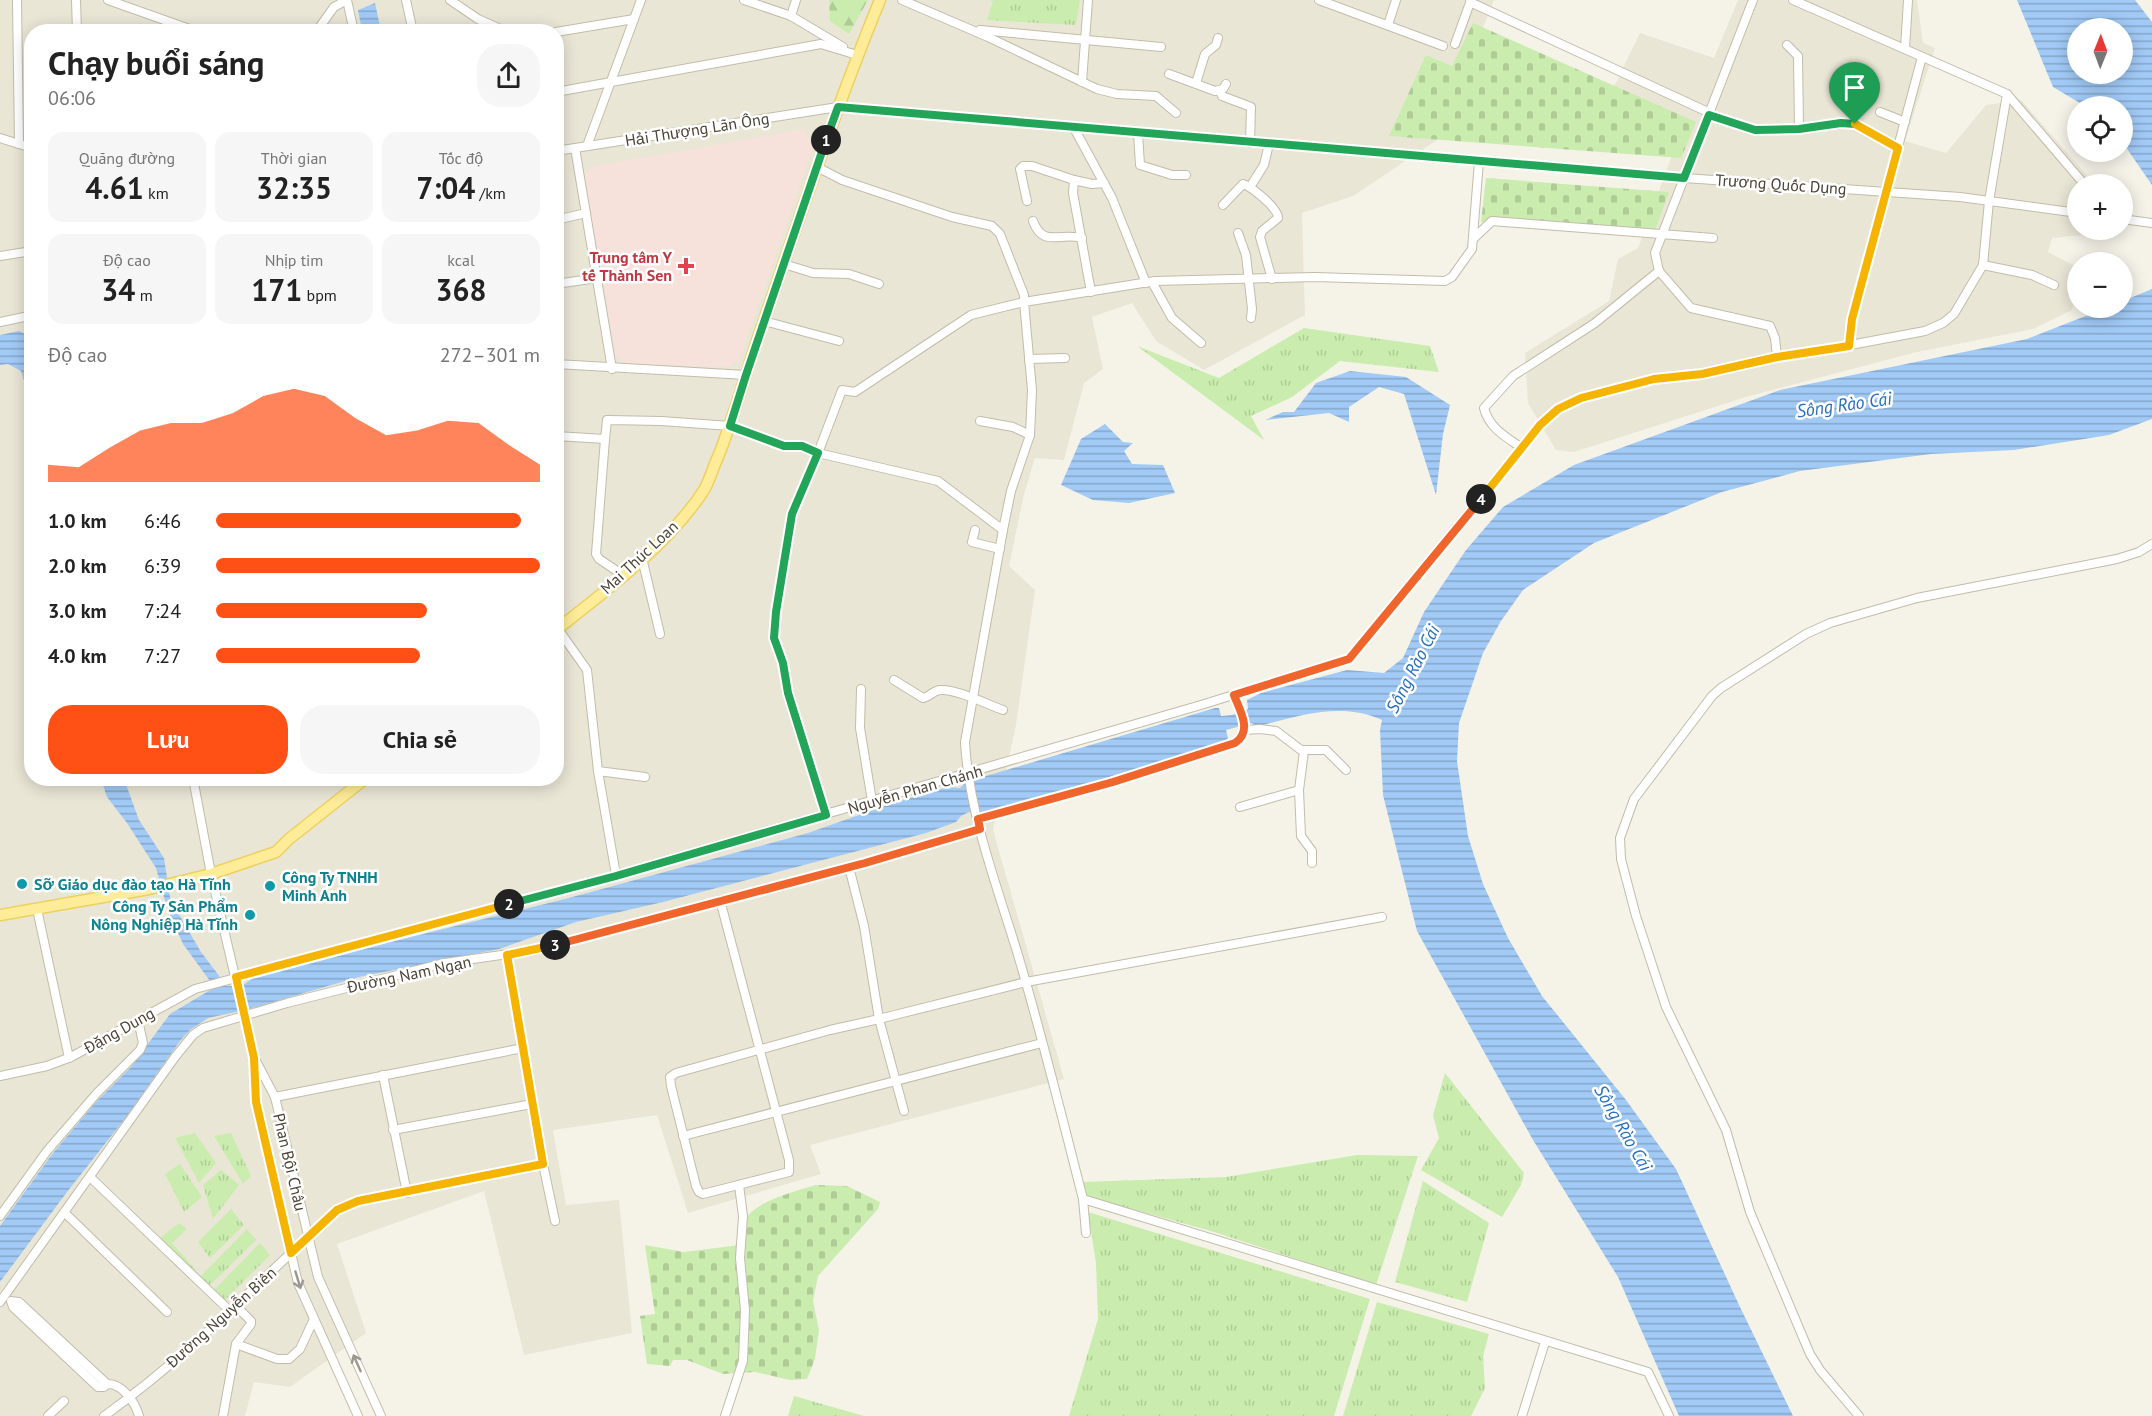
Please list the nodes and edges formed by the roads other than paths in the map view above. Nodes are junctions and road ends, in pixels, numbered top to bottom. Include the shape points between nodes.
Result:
1 (17, 0) edge
2 (76, 0) edge
3 (108, 0) edge
4 (347, 0) edge
5 (406, 0) edge
6 (450, 0) edge
7 (641, 0) edge
8 (744, 0) edge
9 (796, 0) edge
10 (880, 0) edge
11 (902, 0) edge
12 (1088, 0) edge
13 (1320, 0) edge
14 (1396, 0) edge
15 (1753, 0) edge
16 (1793, 0) edge
17 (1908, 0) edge
18 (1470, 1) edge
19 (1330, 2) edge
20 (790, 16) junction
21 (634, 19) junction
22 (77, 24) edge
23 (176, 24) edge
24 (322, 24) edge
25 (352, 24) edge
26 (411, 24) edge
27 (489, 24) edge
28 (1388, 25) junction
29 (967, 29) junction
30 (564, 31) edge
31 (1218, 38) dead end
32 (1085, 40) junction
33 (1455, 44) dead end
34 (1787, 45) dead end
35 (1443, 46) dead end
36 (1161, 47) dead end
37 (1905, 49) junction
38 (857, 55) junction
39 (1922, 57) junction
40 (1169, 74) dead end
41 (1083, 82) junction
42 (610, 83) junction
43 (1196, 83) junction
44 (564, 92) edge
45 (2007, 94) junction
46 (838, 107) junction
47 (1880, 112) dead end
48 (1176, 113) dead end
49 (1710, 114) junction
50 (1905, 122) junction
51 (1074, 128) junction
52 (1799, 129) junction
53 (1138, 133) junction
54 (0, 138) edge
55 (1250, 143) junction
56 (19, 144) junction
57 (1269, 144) junction
58 (24, 146) edge
59 (587, 147) junction
60 (575, 148) junction
61 (1898, 148) junction
62 (564, 150) edge
63 (1479, 161) junction
64 (817, 167) junction
65 (2075, 174) edge
66 (1186, 175) dead end
67 (1684, 178) junction
68 (1074, 180) junction
69 (1104, 183) junction
70 (1250, 187) junction
71 (1887, 191) junction
72 (1027, 201) dead end
73 (1989, 201) junction
74 (1223, 205) dead end
75 (2067, 212) edge
76 (586, 213) junction
77 (564, 218) edge
78 (1033, 220) dead end
79 (2133, 220) edge
80 (2152, 223) edge
81 (1238, 233) dead end
82 (1662, 234) junction
83 (1082, 238) junction
84 (1713, 238) dead end
85 (1473, 239) junction
86 (24, 252) edge
87 (0, 256) edge
88 (783, 264) junction
89 (1983, 265) junction
90 (1659, 271) junction
91 (597, 278) junction
92 (1272, 279) junction
93 (1248, 280) junction
94 (564, 283) edge
95 (1149, 283) junction
96 (879, 284) dead end
97 (2054, 285) dead end
98 (1091, 292) junction
99 (1024, 302) junction
100 (24, 317) edge
101 (1251, 318) dead end
102 (764, 321) junction
103 (0, 322) edge
104 (839, 341) dead end
105 (1202, 343) dead end
106 (1849, 346) junction
107 (1777, 357) junction
108 (1029, 358) junction
109 (1065, 358) dead end
110 (564, 365) edge
111 (612, 369) junction
112 (746, 375) junction
113 (980, 421) dead end
114 (730, 426) junction
115 (1030, 435) junction
116 (564, 437) edge
117 (605, 440) junction
118 (1522, 448) junction
119 (818, 453) junction
120 (975, 530) dead end
121 (1003, 530) junction
122 (2152, 544) edge
123 (1000, 549) junction
124 (642, 558) junction
125 (623, 575) junction
126 (564, 624) edge
127 (660, 634) dead end
128 (564, 636) edge
129 (894, 680) dead end
130 (861, 689) dead end
131 (1234, 695) junction
132 (974, 699) junction
133 (1003, 710) dead end
134 (1245, 728) junction
135 (1304, 751) junction
136 (1346, 770) dead end
137 (598, 771) junction
138 (969, 776) junction
139 (645, 777) dead end
140 (194, 786) edge
141 (356, 786) edge
142 (1299, 790) junction
143 (872, 801) junction
144 (1240, 807) dead end
145 (826, 815) junction
146 (977, 817) junction
147 (980, 829) junction
148 (1312, 863) dead end
149 (849, 867) junction
150 (211, 874) junction
151 (616, 876) junction
152 (720, 900) junction
153 (37, 909) junction
154 (0, 915) edge
155 (1382, 917) dead end
156 (507, 955) junction
157 (236, 977) junction
158 (1026, 982) junction
159 (245, 1014) junction
160 (879, 1019) junction
161 (138, 1020) junction
162 (1042, 1043) junction
163 (523, 1048) junction
164 (759, 1051) junction
165 (69, 1058) junction
166 (254, 1058) junction
167 (383, 1075) junction
168 (0, 1076) edge
169 (895, 1080) junction
170 (275, 1097) junction
171 (532, 1104) junction
172 (776, 1111) junction
173 (904, 1111) dead end
174 (393, 1130) junction
175 (683, 1136) junction
176 (543, 1164) junction
177 (90, 1177) junction
178 (739, 1185) junction
179 (407, 1193) junction
180 (1083, 1199) junction
181 (64, 1213) junction
182 (0, 1216) edge
183 (555, 1221) dead end
184 (1086, 1233) dead end
185 (308, 1237) junction
186 (291, 1253) junction
187 (4, 1299) edge
188 (233, 1309) junction
189 (167, 1312) dead end
190 (314, 1319) junction
191 (1545, 1342) junction
192 (236, 1344) junction
193 (128, 1398) junction
194 (64, 1401) dead end
195 (48, 1416) edge
196 (104, 1416) edge
197 (139, 1416) edge
198 (223, 1416) edge
199 (358, 1416) edge
200 (381, 1416) edge
201 (725, 1416) edge
202 (1522, 1416) edge
203 (1669, 1416) edge
204 (1858, 1416) edge

1 - 56 street
2 - 22 street
3 - 23 street
4 - 24 street via 334,7
4 - 25 street
5 - 26 street
6 - 27 street
7 - 21 street
8 - 20 street
9 - 20 street
10 - 38 main road, Mai Thúc Loan
11 - 29 street
12 - 32 street
13 - 19 street
14 - 28 street
15 - 49 street
16 - 37 street
17 - 37 street
18 - 33 street
18 - 49 street
19 - 28 street
20 - 38 street
21 - 30 street
21 - 42 street
28 - 35 street
29 - 32 street
29 - 41 street
31 - 43 street via 1206,54
32 - 36 street
32 - 41 street
34 - 52 street via 1798,56
37 - 39 street
38 - 42 street via 821,44
38 - 46 main road, Mai Thúc Loan
39 - 45 street
39 - 50 street
40 - 43 street
41 - 48 street via 1112,93 1156,96
42 - 44 street
42 - 59 street
43 - 55 street via 1215,91 1223,88 1222,96 1251,107
45 - 65 street
45 - 73 street
46 - 51 street, Trương Quốc Dụng
46 - 59 street, Hải Thượng Lãn Ông
46 - 64 main road, Mai Thúc Loan
47 - 50 street
49 - 52 street via 1747,129
49 - 67 street
50 - 61 street
51 - 53 street, Trương Quốc Dụng
51 - 69 street
52 - 61 street via 1851,123
53 - 55 street, Trương Quốc Dụng
53 - 66 street via 1140,165
54 - 56 street
55 - 57 street, Trương Quốc Dụng
56 - 58 street
57 - 63 street, Trương Quốc Dụng
57 - 70 street via 1264,165
59 - 60 street, Hải Thượng Lãn Ông
60 - 62 street, Hải Thượng Lãn Ông
60 - 76 street
61 - 71 street
63 - 67 street, Trương Quốc Dụng
63 - 85 street
64 - 88 main road, Mai Thúc Loan
64 - 99 street via 952,217 992,226 1000,234 1011,260
67 - 71 street, Trương Quốc Dụng
67 - 82 street
68 - 69 street
68 - 72 street via 1032,166 1020,167
68 - 83 street
69 - 95 street
70 - 74 street via 1240,185
70 - 92 street via 1278,213 1260,237
71 - 73 street, Trương Quốc Dụng
71 - 106 street via 1852,319
73 - 75 street, Trương Quốc Dụng
73 - 89 street
76 - 77 street
76 - 91 street
78 - 83 street via 1042,236
79 - 80 street
81 - 93 street via 1246,255
82 - 84 street
82 - 85 street via 1492,221
82 - 90 street via 1655,253
83 - 98 street
85 - 92 street via 1472,249 1445,281
86 - 87 street
88 - 96 street via 813,273 849,274
88 - 102 main road, Mai Thúc Loan
89 - 97 street via 2032,275
89 - 106 street via 1954,314 1943,323 1924,331
90 - 107 street via 1691,308 1770,326
90 - 118 street via 1595,323 1513,376 1484,408 1486,419 1494,428
91 - 94 street
91 - 111 street
92 - 93 street
93 - 95 street
93 - 101 street
95 - 98 street
95 - 105 street via 1172,318
98 - 99 street
99 - 108 street
99 - 119 street via 971,315 855,392 842,390
100 - 103 street
102 - 104 street
102 - 112 main road, Mai Thúc Loan
106 - 107 street
107 - 118 street via 1702,374 1654,379 1581,398 1558,409
108 - 109 street
108 - 115 street
110 - 111 street
111 - 112 street
112 - 114 main road, Mai Thúc Loan
113 - 115 street
114 - 117 street via 607,420
114 - 119 street via 784,446 802,446
114 - 124 main road, Mai Thúc Loan via 704,489 673,529
115 - 121 street
116 - 117 street
117 - 125 street via 596,554
118 - 131 street, Nguyễn Phan Chánh via 1349,659
119 - 121 street via 938,481
119 - 145 street via 792,514 774,638
120 - 123 street via 972,542
121 - 123 street
122 - 204 street via 2117,559 1917,598 1830,623 1806,634 1712,696 1639,790 1621,834 1623,868 1657,980 1728,1135 1754,1223 1810,1354
123 - 132 street
124 - 125 main road, Mai Thúc Loan
124 - 127 street
125 - 126 main road, Mai Thúc Loan
128 - 137 street via 587,670
129 - 132 street via 923,698 940,690
130 - 143 street via 860,728
131 - 134 street
131 - 138 street, Nguyễn Phan Chánh
132 - 133 street
132 - 138 street via 965,742
134 - 135 street via 1276,731
134 - 146 street via 1235,743 1113,782
135 - 136 street via 1326,750
135 - 142 street
137 - 139 street
137 - 151 street
138 - 143 street, Nguyễn Phan Chánh
138 - 146 street
140 - 150 street
141 - 150 main road via 276,852
142 - 144 street
142 - 148 street via 1302,837 1312,851
143 - 145 street, Nguyễn Phan Chánh
145 - 151 street, Nguyễn Phan Chánh
146 - 147 street
147 - 149 street, Đường Nam Ngạn
147 - 158 street
149 - 152 street, Đường Nam Ngạn
149 - 160 street via 864,926
150 - 153 main road
150 - 157 street
151 - 157 street, Nguyễn Phan Chánh
152 - 156 street, Đường Nam Ngạn
152 - 164 street
153 - 154 main road
153 - 165 street
155 - 158 street
156 - 159 street, Đường Nam Ngạn via 445,963
156 - 163 street
157 - 159 street
157 - 161 street, Đặng Dung via 195,989
158 - 160 street
158 - 162 street
159 - 166 street
159 - 177 street, Đường Nam Ngạn via 193,1035
160 - 164 street
160 - 169 street
161 - 165 street, Đặng Dung
161 - 182 street via 143,1043 140,1050 54,1143
162 - 169 street
162 - 180 street
163 - 167 street
163 - 171 street
164 - 172 street
164 - 175 street via 672,1075
165 - 168 street, Đặng Dung
166 - 170 street, Phan Bội Châu
166 - 186 street, Phan Bội Châu via 256,1102
167 - 170 street
167 - 174 street
169 - 172 street
169 - 173 street
170 - 185 street, Phan Bội Châu
171 - 174 street
171 - 176 street
172 - 175 street
172 - 178 street via 789,1172
174 - 179 street
175 - 178 street via 699,1192
176 - 179 street, Đường Nguyễn Biên
176 - 183 street
177 - 181 street, Đường Nam Ngạn
177 - 188 street
178 - 201 street via 743,1216 743,1361
179 - 185 street, Đường Nguyễn Biên via 347,1205
180 - 184 street
180 - 191 street
181 - 187 street, Đường Nam Ngạn
181 - 189 street
185 - 186 street, Đường Nguyễn Biên
200 -> 185 street, Phan Bội Châu via 318,1277
186 - 188 street, Đường Nguyễn Biên
186 -> 190 street, Phan Bội Châu via 298,1283
187 - 193 street via 18,1302 107,1384 120,1387
188 - 192 street via 251,1321
188 - 193 street, Đường Nguyễn Biên
190 - 192 street via 300,1349 289,1359 277,1359
190 - 199 street, Phan Bội Châu
191 - 202 street
191 - 203 street via 1648,1372
192 - 198 street
193 - 196 street, Đường Nguyễn Biên
193 - 197 street
194 - 195 street

